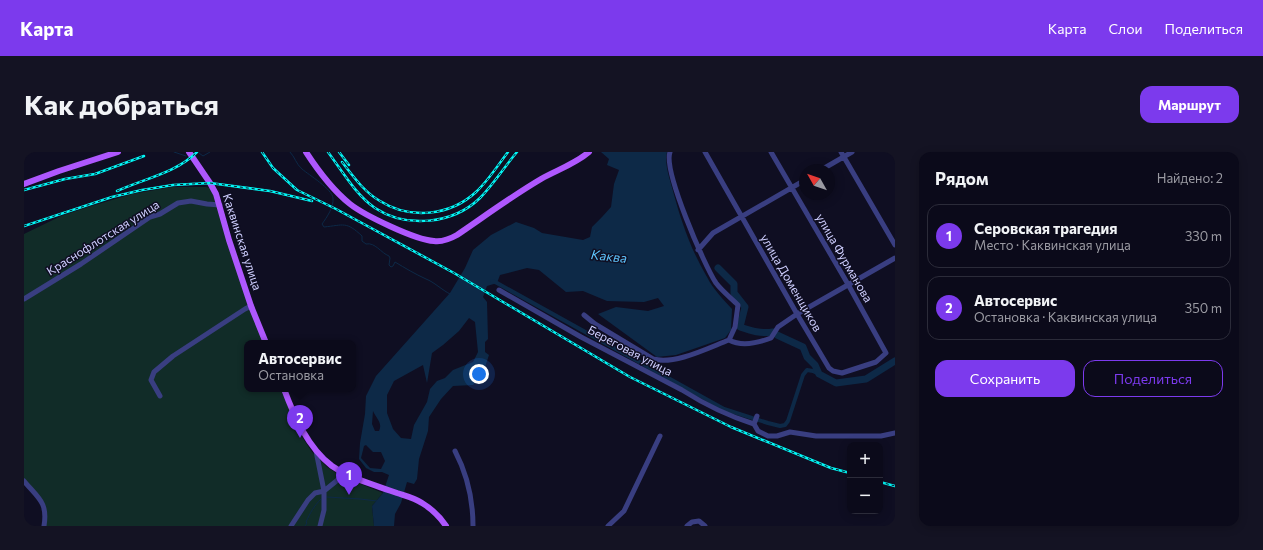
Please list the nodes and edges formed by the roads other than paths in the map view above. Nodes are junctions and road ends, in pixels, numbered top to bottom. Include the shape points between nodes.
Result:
1 (118, 152) edge
2 (189, 152) edge
3 (306, 152) edge
4 (589, 152) edge
5 (670, 152) edge
6 (705, 152) edge
7 (771, 152) edge
8 (852, 152) edge
9 (842, 154) edge
10 (829, 164) edge
11 (24, 184) edge
12 (799, 184) edge
13 (792, 188) junction
14 (220, 205) junction
15 (742, 217) junction
16 (895, 245) edge
17 (698, 250) junction
18 (895, 258) edge
19 (849, 286) junction
20 (499, 290) dead end
21 (24, 299) edge
22 (252, 306) junction
23 (797, 314) junction
24 (584, 315) dead end
25 (265, 340) edge
26 (729, 340) junction
27 (886, 353) joint
28 (285, 392) edge
29 (160, 396) dead end
30 (757, 416) dead end
31 (754, 424) junction
32 (895, 433) edge
33 (660, 436) dead end
34 (316, 450) junction
35 (455, 451) dead end
36 (345, 474) junction
37 (24, 481) edge
38 (324, 491) junction
39 (44, 526) edge
40 (291, 526) edge
41 (320, 526) edge
42 (446, 526) edge
43 (473, 526) edge
44 (608, 526) edge
45 (687, 526) edge
46 (705, 526) edge

1 - 11 main road
2 - 14 main road, Каквинская улица via 210,183
3 - 4 main road via 338,192 354,207 408,234 433,242 457,235 541,179
5 - 17 street via 669,161 673,178
6 - 15 street, улица Доменщиков
7 - 13 street, улица Фурманова
8 - 9 street
9 - 10 street
9 - 16 street
12 - 13 street
13 - 15 street
13 - 19 street, улица Фурманова
14 - 21 street, Краснофлотская улица via 191,201 178,203 150,217
14 - 22 main road, Каквинская улица
15 - 17 street via 713,233
15 - 23 street, улица Доменщиков
17 - 26 street via 717,284 738,305 735,327
18 - 19 street
19 - 23 street
19 - 27 street, улица Фурманова
20 - 31 street, Береговая улица via 697,400 736,419
22 - 25 main road, Каквинская улица
22 - 29 street via 173,356 154,372 151,380
23 - 26 street via 778,326 771,338 745,343 734,343
23 - 27 street, улица Доменщиков via 830,370 842,373 876,362
24 - 26 street via 653,359 661,361 690,355
28 - 34 main road
30 - 31 street
31 - 32 street via 758,431 768,436 790,432 816,436 881,436
33 - 44 street via 624,511
34 - 36 main road
34 - 38 street
35 - 43 street via 462,464 470,495
36 - 38 street
36 - 42 main road via 413,498 433,510
37 - 39 street via 44,505
38 - 40 street via 315,493 308,500
38 - 41 street via 324,510
45 - 46 street via 699,520

